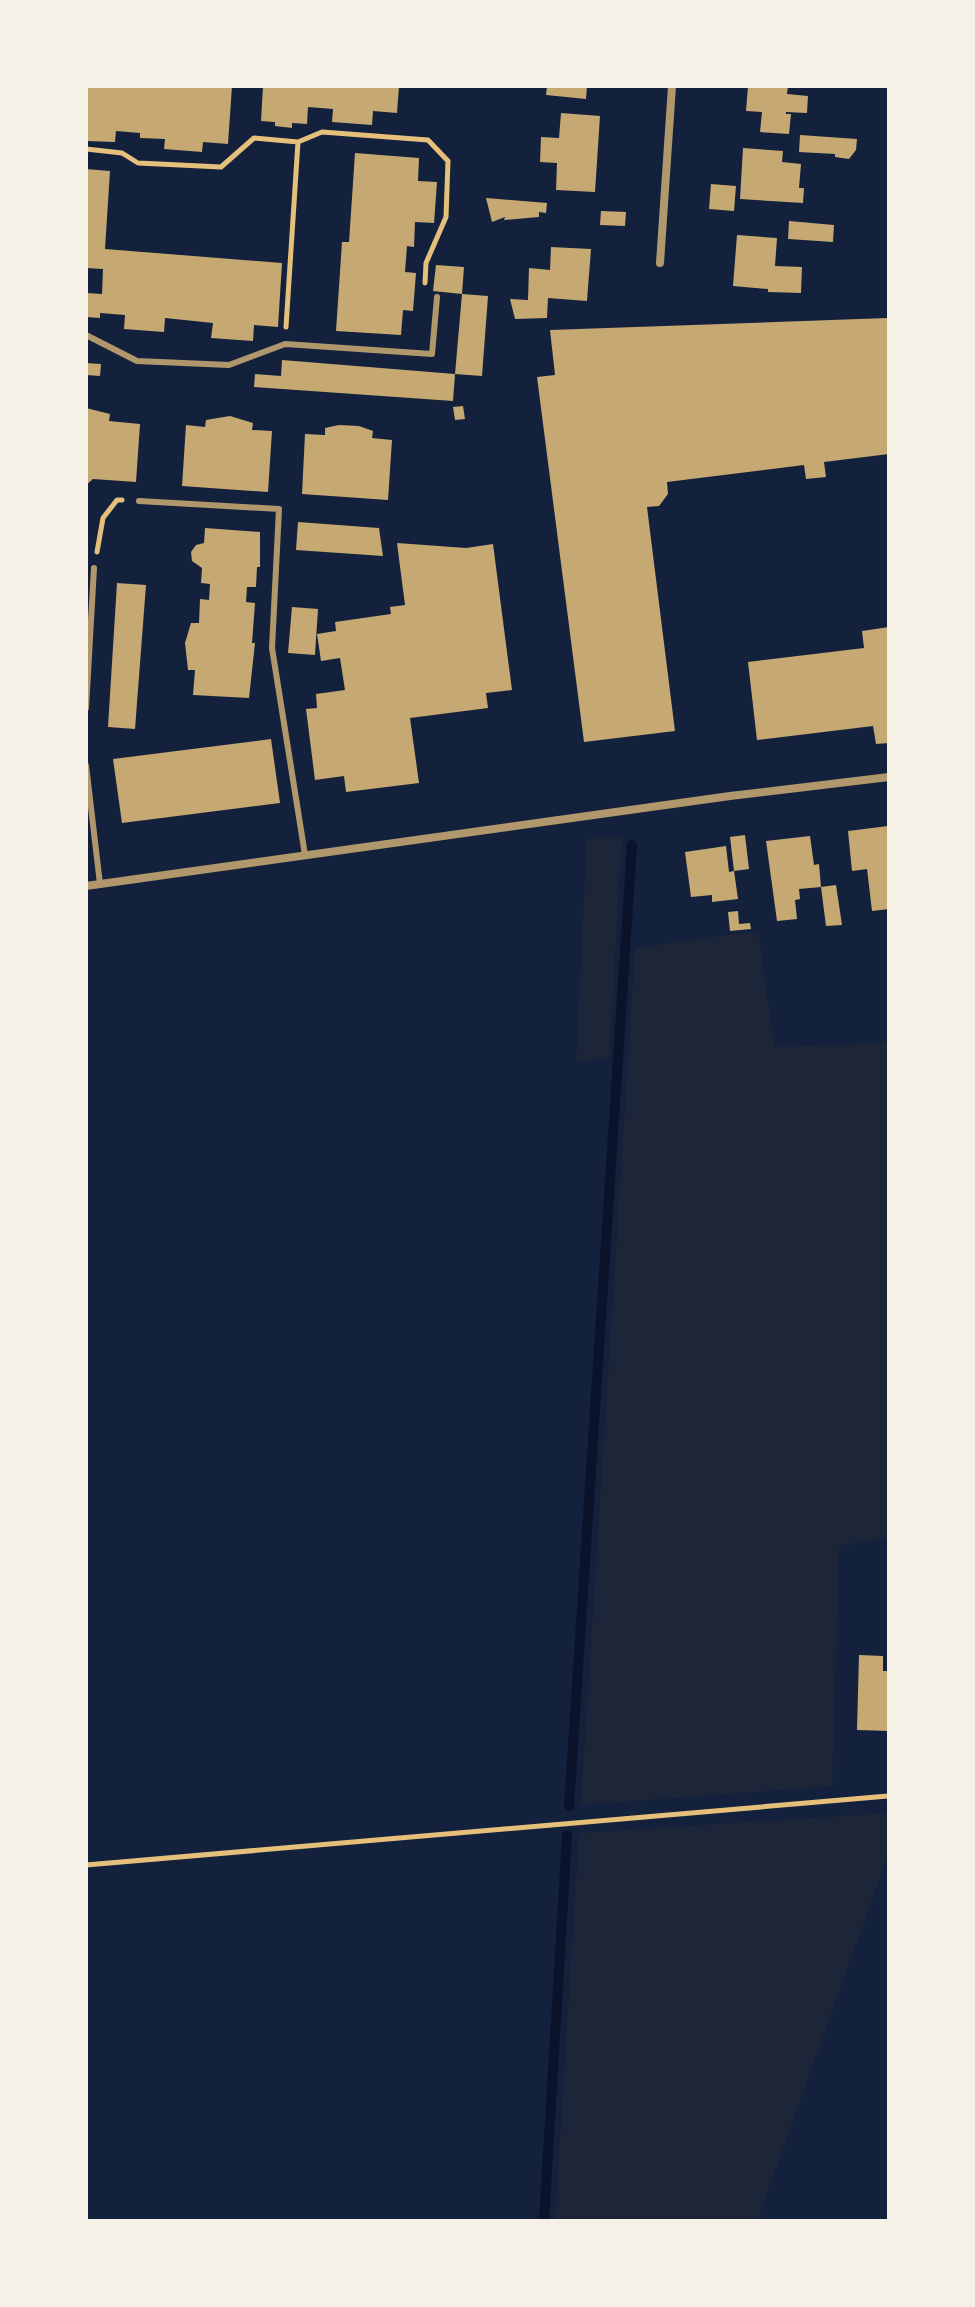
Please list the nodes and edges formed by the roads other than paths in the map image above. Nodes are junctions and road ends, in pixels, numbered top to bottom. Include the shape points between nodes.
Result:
1 (672, 86) edge
2 (660, 263) dead end
3 (437, 297) dead end
4 (86, 335) edge
5 (139, 501) road end
6 (94, 568) road end
7 (86, 708) edge
8 (86, 765) edge
9 (889, 777) edge
10 (305, 855) junction
11 (100, 884) junction
12 (86, 886) edge

1 - 2 street
3 - 4 lane via 432,354 285,344 229,365 137,361
5 - 10 lane via 279,509 272,648
6 - 7 lane
8 - 11 lane
9 - 10 street
10 - 11 street
11 - 12 street

